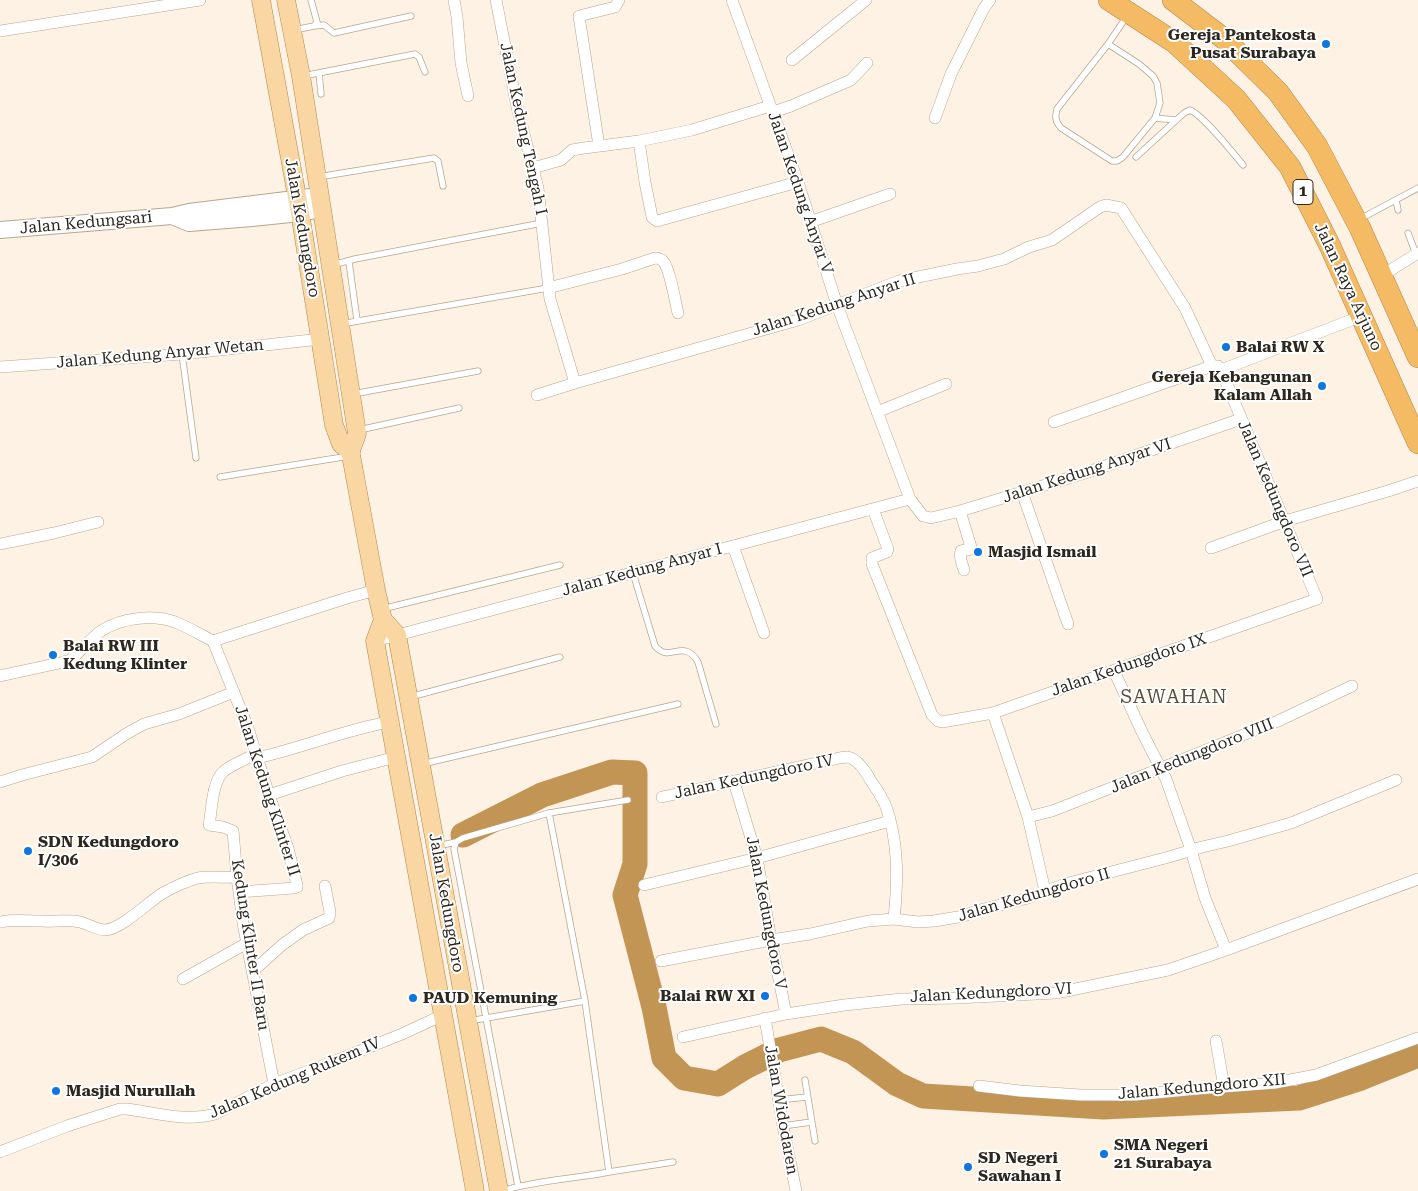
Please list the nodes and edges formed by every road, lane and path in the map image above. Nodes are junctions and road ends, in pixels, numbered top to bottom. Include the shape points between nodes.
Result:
1 (200, 0) edge
2 (261, 0) edge
3 (286, 0) edge
4 (311, 0) edge
5 (454, 0) edge
6 (496, 0) edge
7 (619, 0) edge
8 (732, 0) edge
9 (866, 0) edge
10 (990, 0) edge
11 (1109, 0) edge
12 (1173, 0) edge
13 (1129, 13) junction
14 (411, 16) dead end
15 (314, 26) junction
16 (292, 30) junction
17 (0, 32) edge
18 (1108, 44) junction
19 (792, 60) dead end
20 (867, 63) dead end
21 (318, 72) junction
22 (425, 72) dead end
23 (301, 76) junction
24 (321, 94) dead end
25 (468, 96) dead end
26 (771, 109) junction
27 (935, 118) dead end
28 (1155, 118) junction
29 (1175, 120) junction
30 (639, 141) junction
31 (599, 146) junction
32 (1136, 156) dead end
33 (1243, 165) dead end
34 (533, 168) junction
35 (316, 178) junction
36 (798, 182) junction
37 (443, 186) dead end
38 (1418, 188) edge
39 (890, 194) dead end
40 (1396, 200) junction
41 (320, 202) junction
42 (298, 206) junction
43 (1398, 210) dead end
44 (1356, 221) junction
45 (810, 222) junction
46 (542, 223) junction
47 (0, 230) edge
48 (1408, 233) dead end
49 (1417, 254) edge
50 (349, 262) junction
51 (330, 266) junction
52 (1381, 276) junction
53 (548, 288) junction
54 (837, 305) junction
55 (678, 313) dead end
56 (1362, 316) junction
57 (357, 320) junction
58 (339, 325) junction
59 (321, 339) junction
60 (182, 354) junction
61 (1418, 357) edge
62 (0, 367) edge
63 (1217, 368) junction
64 (478, 371) dead end
65 (575, 383) junction
66 (946, 384) dead end
67 (351, 394) junction
68 (537, 395) dead end
69 (459, 408) dead end
70 (877, 412) junction
71 (1241, 420) junction
72 (1054, 422) dead end
73 (357, 430) junction
74 (1418, 443) edge
75 (351, 454) junction
76 (196, 458) dead end
77 (220, 478) dead end
78 (1418, 481) edge
79 (1022, 492) junction
80 (910, 499) junction
81 (873, 509) junction
82 (960, 512) junction
83 (931, 518) joint
84 (1285, 521) junction
85 (98, 522) dead end
86 (0, 544) edge
87 (734, 546) junction
88 (1211, 548) dead end
89 (560, 565) dead end
90 (964, 570) dead end
91 (633, 573) junction
92 (376, 590) junction
93 (1317, 599) joint
94 (382, 615) junction
95 (1068, 624) dead end
96 (764, 633) dead end
97 (397, 635) junction
98 (213, 641) junction
99 (375, 641) junction
100 (560, 657) dead end
101 (1114, 670) junction
102 (0, 676) edge
103 (1352, 686) dead end
104 (234, 692) junction
105 (408, 698) junction
106 (678, 704) dead end
107 (993, 713) junction
108 (389, 722) junction
109 (716, 724) dead end
110 (257, 756) junction
111 (396, 757) junction
112 (420, 764) junction
113 (1161, 768) junction
114 (1396, 780) dead end
115 (0, 782) edge
116 (734, 782) junction
117 (269, 795) junction
118 (662, 797) dead end
119 (628, 800) dead end
120 (549, 814) junction
121 (1028, 817) junction
122 (890, 820) junction
123 (456, 842) junction
124 (436, 847) junction
125 (1191, 850) junction
126 (757, 858) junction
127 (237, 877) junction
128 (1418, 878) edge
129 (644, 885) dead end
130 (325, 886) dead end
131 (1045, 891) junction
132 (239, 892) junction
133 (894, 919) junction
134 (0, 922) edge
135 (771, 940) junction
136 (247, 943) junction
137 (1226, 950) junction
138 (661, 961) dead end
139 (252, 972) junction
140 (183, 979) dead end
141 (585, 1001) junction
142 (786, 1014) junction
143 (443, 1015) junction
144 (477, 1020) junction
145 (766, 1024) junction
146 (683, 1037) dead end
147 (1418, 1038) edge
148 (1216, 1041) dead end
149 (805, 1080) dead end
150 (274, 1084) junction
151 (980, 1086) dead end
152 (1224, 1087) junction
153 (807, 1097) junction
154 (779, 1100) junction
155 (811, 1122) junction
156 (783, 1126) junction
157 (815, 1141) dead end
158 (0, 1152) edge
159 (673, 1162) dead end
160 (609, 1172) junction
161 (518, 1186) junction
162 (475, 1191) edge
163 (500, 1191) edge
164 (796, 1191) edge

1 - 17 street
2 - 42 main road, Jalan Kedungdoro
3 - 16 main road, Jalan Kedungdoro
4 - 15 lane via 317,22
5 - 25 street
6 - 34 street, Jalan Kedung Tengah I via 517,107
7 - 31 street via 615,7 579,16
8 - 26 street, Jalan Kedung Anyar V
9 - 19 street
10 - 27 street via 951,74
11 - 13 highway, Jalan Raya Arjuno / 1
12 - 44 highway, Jalan Raya Arjuno / 1 via 1223,38 1278,92 1317,146
13 - 18 lane
13 - 56 highway, Jalan Raya Arjuno / 1 via 1174,42 1241,103 1290,167
14 - 15 lane via 334,33 324,25
15 - 16 lane
16 - 23 main road, Jalan Kedungdoro
18 - 28 lane via 1153,76 1160,103
18 - 28 lane via 1057,109 1056,123 1112,162 1123,157
20 - 26 street via 851,80 798,104
21 - 22 lane via 415,54
21 - 23 lane
21 - 24 lane
23 - 35 main road, Jalan Kedungdoro
26 - 30 street
26 - 36 street, Jalan Kedung Anyar V
28 - 29 lane
29 - 32 lane
29 - 33 lane via 1190,110 1195,112
30 - 31 street
30 - 36 street via 652,217 656,221
31 - 34 street via 572,150 561,160
34 - 46 street, Jalan Kedung Tengah I
35 - 37 lane via 434,158 438,161
35 - 41 main road, Jalan Kedungdoro
36 - 45 street, Jalan Kedung Anyar V
38 - 40 lane
39 - 45 street
40 - 43 lane
40 - 44 lane
41 - 42 street, Jalan Kedungsari
41 - 51 main road, Jalan Kedungdoro
42 - 47 street, Jalan Kedungsari via 189,223 172,216
42 - 59 main road, Jalan Kedungdoro
44 - 52 highway, Jalan Raya Arjuno / 1
45 - 54 street, Jalan Kedung Anyar V
46 - 50 lane
46 - 53 street, Jalan Kedung Tengah I
48 - 49 lane
49 - 52 street
50 - 51 lane
50 - 57 lane
51 - 58 main road, Jalan Kedungdoro
52 - 61 highway, Jalan Raya Arjuno / 1 via 1409,331
53 - 55 street via 658,258 664,262 668,272
53 - 57 lane
53 - 65 street, Jalan Kedung Tengah I
54 - 63 street, Jalan Kedung Anyar II via 899,281 1004,259 1052,240 1106,205 1120,208 1144,242
54 - 65 street, Jalan Kedung Anyar II via 798,320
54 - 70 street, Jalan Kedung Anyar V
56 - 63 street
56 - 74 highway, Jalan Raya Arjuno / 1
57 - 58 lane
58 - 67 main road, Jalan Kedungdoro
59 - 60 street, Jalan Kedung Anyar Wetan
59 - 75 main road, Jalan Kedungdoro via 337,436
60 - 62 street, Jalan Kedung Anyar Wetan
60 - 76 lane
63 - 71 street, Jalan Kedungdoro VII
63 - 72 street
64 - 67 lane
65 - 68 street, Jalan Kedung Anyar II
66 - 70 street
67 - 73 main road, Jalan Kedungdoro
69 - 73 lane
70 - 80 street, Jalan Kedung Anyar V
71 - 79 street, Jalan Kedung Anyar VI
71 - 84 street, Jalan Kedungdoro VII
73 - 75 main road, Jalan Kedungdoro
75 - 77 lane
75 - 92 main road, Jalan Kedungdoro
78 - 84 street
79 - 82 street, Jalan Kedung Anyar VI
79 - 95 street
80 - 81 street, Jalan Kedung Anyar I
80 - 83 street, Jalan Kedung Anyar V via 923,516
81 - 87 street, Jalan Kedung Anyar I
81 - 107 street, Jalan Kedungdoro IX via 888,549 872,558 872,564 932,716 942,722
82 - 83 street, Jalan Kedung Anyar VI
82 - 90 street via 971,547 960,553
84 - 88 street
84 - 93 street, Jalan Kedungdoro VII
85 - 86 street
87 - 91 street, Jalan Kedung Anyar I
87 - 96 street
89 - 94 lane
91 - 97 street, Jalan Kedung Anyar I
91 - 109 lane via 655,646 659,651 668,653 687,650 693,654
92 - 94 main road, Jalan Kedungdoro
92 - 98 street
93 - 101 street, Jalan Kedungdoro IX
94 - 97 main road
94 - 99 main road
97 - 99 street, Jalan Kedung Anyar I
97 - 105 main road, Jalan Kedungdoro
98 - 102 street via 175,622 139,619 116,623 100,632 64,662
98 - 104 street, Jalan Kedung Klinter II
99 - 108 main road, Jalan Kedungdoro
100 - 105 lane
101 - 107 street, Jalan Kedungdoro IX
101 - 113 street
103 - 113 street, Jalan Kedungdoro VIII via 1278,721
104 - 110 street, Jalan Kedung Klinter II
104 - 115 street via 144,724 92,757
105 - 112 main road, Jalan Kedungdoro
106 - 112 lane
107 - 121 street
108 - 110 street
108 - 111 main road, Jalan Kedungdoro
110 - 117 street, Jalan Kedung Klinter II
110 - 127 street, Kedung Klinter II Baru via 225,770 215,787 209,825 233,831
111 - 117 street
111 - 143 main road, Jalan Kedungdoro
112 - 124 main road, Jalan Kedungdoro
113 - 121 street, Jalan Kedungdoro VIII via 1094,796
113 - 125 street
114 - 125 street, Jalan Kedungdoro II via 1290,823
116 - 118 street, Jalan Kedungdoro IV
116 - 122 street, Jalan Kedungdoro IV via 848,757 868,775
116 - 126 street, Jalan Kedungdoro V
117 - 132 street, Jalan Kedung Klinter II via 288,848 297,887
119 - 120 lane
120 - 123 lane
120 - 141 lane
121 - 131 street
122 - 126 street
122 - 133 street, Jalan Kedungdoro IV via 897,856
123 - 124 lane
123 - 144 lane via 454,849
124 - 144 main road, Jalan Kedungdoro
125 - 131 street, Jalan Kedungdoro II
125 - 137 street via 1203,892
126 - 129 street
126 - 135 street, Jalan Kedungdoro V
127 - 132 street, Kedung Klinter II Baru
127 - 134 street via 199,878 174,887 121,924 106,930 75,921
128 - 137 street, Jalan Kedungdoro VI
130 - 139 street via 329,918 303,930
131 - 133 street, Jalan Kedungdoro II via 946,920 918,922
132 - 136 street, Kedung Klinter II Baru
133 - 135 street, Jalan Kedungdoro II
135 - 138 street, Jalan Kedungdoro II
135 - 142 street, Jalan Kedungdoro V
136 - 139 street, Kedung Klinter II Baru
136 - 140 street
137 - 142 street, Jalan Kedungdoro VI via 1168,970 1056,993 902,999
139 - 150 street, Kedung Klinter II Baru
141 - 144 lane
141 - 160 lane
142 - 145 street
143 - 150 street, Jalan Kedung Rukem IV
143 - 162 main road, Jalan Kedungdoro
144 - 161 lane
144 - 163 main road, Jalan Kedungdoro
145 - 146 street
145 - 154 street, Jalan Widodaren
147 - 152 street, Jalan Kedungdoro XII via 1316,1075 1275,1083
148 - 152 street
149 - 153 lane
150 - 158 street, Jalan Kedung Rukem IV via 205,1117 120,1109
151 - 152 street, Jalan Kedungdoro XII via 1081,1095 1134,1095
153 - 154 lane
153 - 155 lane
154 - 156 street, Jalan Widodaren
155 - 156 lane
155 - 157 lane
156 - 164 street, Jalan Widodaren
159 - 160 lane
160 - 161 lane
161 - 163 lane

